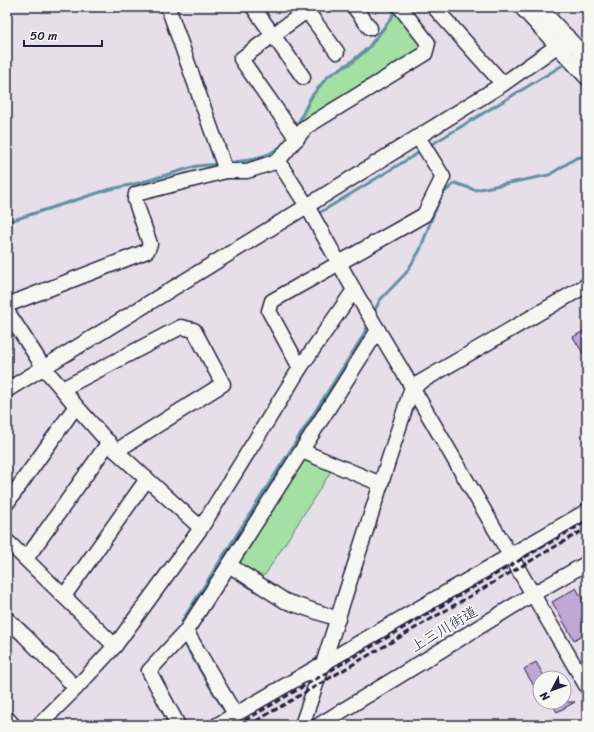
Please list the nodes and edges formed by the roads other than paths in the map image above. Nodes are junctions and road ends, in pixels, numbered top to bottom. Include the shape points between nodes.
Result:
1 (168, 7) edge
2 (253, 7) edge
3 (354, 7) edge
4 (400, 7) edge
5 (434, 7) edge
6 (521, 7) edge
7 (539, 7) edge
8 (307, 8) edge
9 (370, 28) dead end
10 (273, 35) junction
11 (562, 41) junction
12 (337, 52) dead end
13 (587, 58) edge
14 (303, 77) dead end
15 (587, 78) edge
16 (503, 84) junction
17 (418, 137) junction
18 (297, 139) junction
19 (278, 161) junction
20 (226, 171) junction
21 (307, 206) junction
22 (339, 263) junction
23 (587, 285) edge
24 (354, 290) junction
25 (7, 306) edge
26 (7, 311) edge
27 (378, 330) junction
28 (44, 368) junction
29 (300, 368) junction
30 (412, 387) junction
31 (62, 388) junction
32 (7, 390) edge
33 (76, 406) junction
34 (112, 446) junction
35 (302, 451) junction
36 (147, 479) junction
37 (381, 484) junction
38 (7, 503) edge
39 (587, 511) edge
40 (201, 528) junction
41 (7, 540) edge
42 (510, 556) junction
43 (26, 559) junction
44 (587, 563) edge
45 (229, 565) junction
46 (533, 594) junction
47 (64, 596) junction
48 (338, 619) junction
49 (7, 620) edge
50 (186, 631) junction
51 (115, 646) junction
52 (323, 664) junction
53 (587, 686) edge
54 (76, 688) junction
55 (235, 714) junction
56 (7, 718) edge
57 (13, 725) edge
58 (40, 725) edge
59 (178, 725) edge
60 (217, 725) edge
61 (302, 725) edge
62 (319, 725) edge

1 - 20 street
2 - 10 street
3 - 9 street
4 - 18 street via 428,43 425,54 306,127
5 - 16 street
6 - 11 street
7 - 11 street
8 - 10 street
8 - 12 street
10 - 14 street
10 - 18 street via 241,59
11 - 13 street
11 - 15 street
11 - 16 street
16 - 17 street
17 - 21 street
17 - 22 street via 443,177 424,215
18 - 19 street
19 - 20 street via 247,171
19 - 21 street
20 - 25 street via 136,194 135,200 150,244 147,251
21 - 22 street
21 - 28 street
22 - 24 street
22 - 29 street via 272,301 268,310
23 - 30 street
24 - 27 street
24 - 29 street
26 - 28 street
27 - 30 street
27 - 35 street
28 - 31 street
28 - 32 street
29 - 40 street
30 - 37 street
30 - 42 street
31 - 33 street
31 - 34 street via 180,327 194,330 223,384
33 - 34 street
33 - 38 street
34 - 36 street
34 - 43 street
35 - 37 street
35 - 45 street
36 - 40 street
36 - 47 street
37 - 48 street
39 - 42 street
40 - 51 street
41 - 43 street
42 - 46 street
42 - 52 street
43 - 47 street
44 - 46 street, 上三川街道
45 - 48 street via 285,601
45 - 50 street
46 - 53 street
46 - 62 street, 上三川街道
47 - 51 street
48 - 52 street
49 - 54 street
50 - 55 street
50 - 59 street via 149,671
51 - 54 street
52 - 55 street
52 - 61 street
54 - 58 street
55 - 60 street
56 - 57 street

